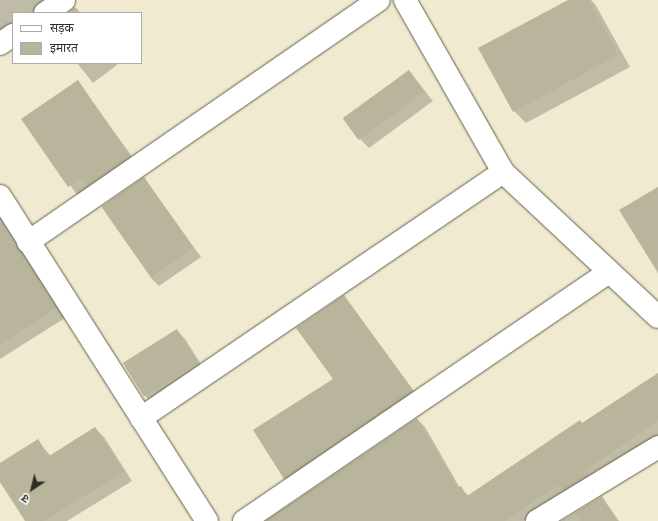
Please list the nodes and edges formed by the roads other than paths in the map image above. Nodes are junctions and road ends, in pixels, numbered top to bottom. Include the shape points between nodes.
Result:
1 (64, 0) edge
2 (379, 0) edge
3 (406, 0) edge
4 (46, 12) edge
5 (12, 36) edge
6 (0, 44) edge
7 (503, 172) junction
8 (0, 196) edge
9 (28, 242) junction
10 (609, 272) junction
11 (658, 317) edge
12 (141, 418) junction
13 (658, 447) edge
14 (207, 521) edge
15 (244, 521) edge
16 (537, 521) edge

1 - 4 street
2 - 9 street
3 - 7 street
5 - 6 street
7 - 10 street
7 - 12 street
8 - 9 street
9 - 12 street
10 - 11 street
10 - 15 street
12 - 14 street
13 - 16 street

